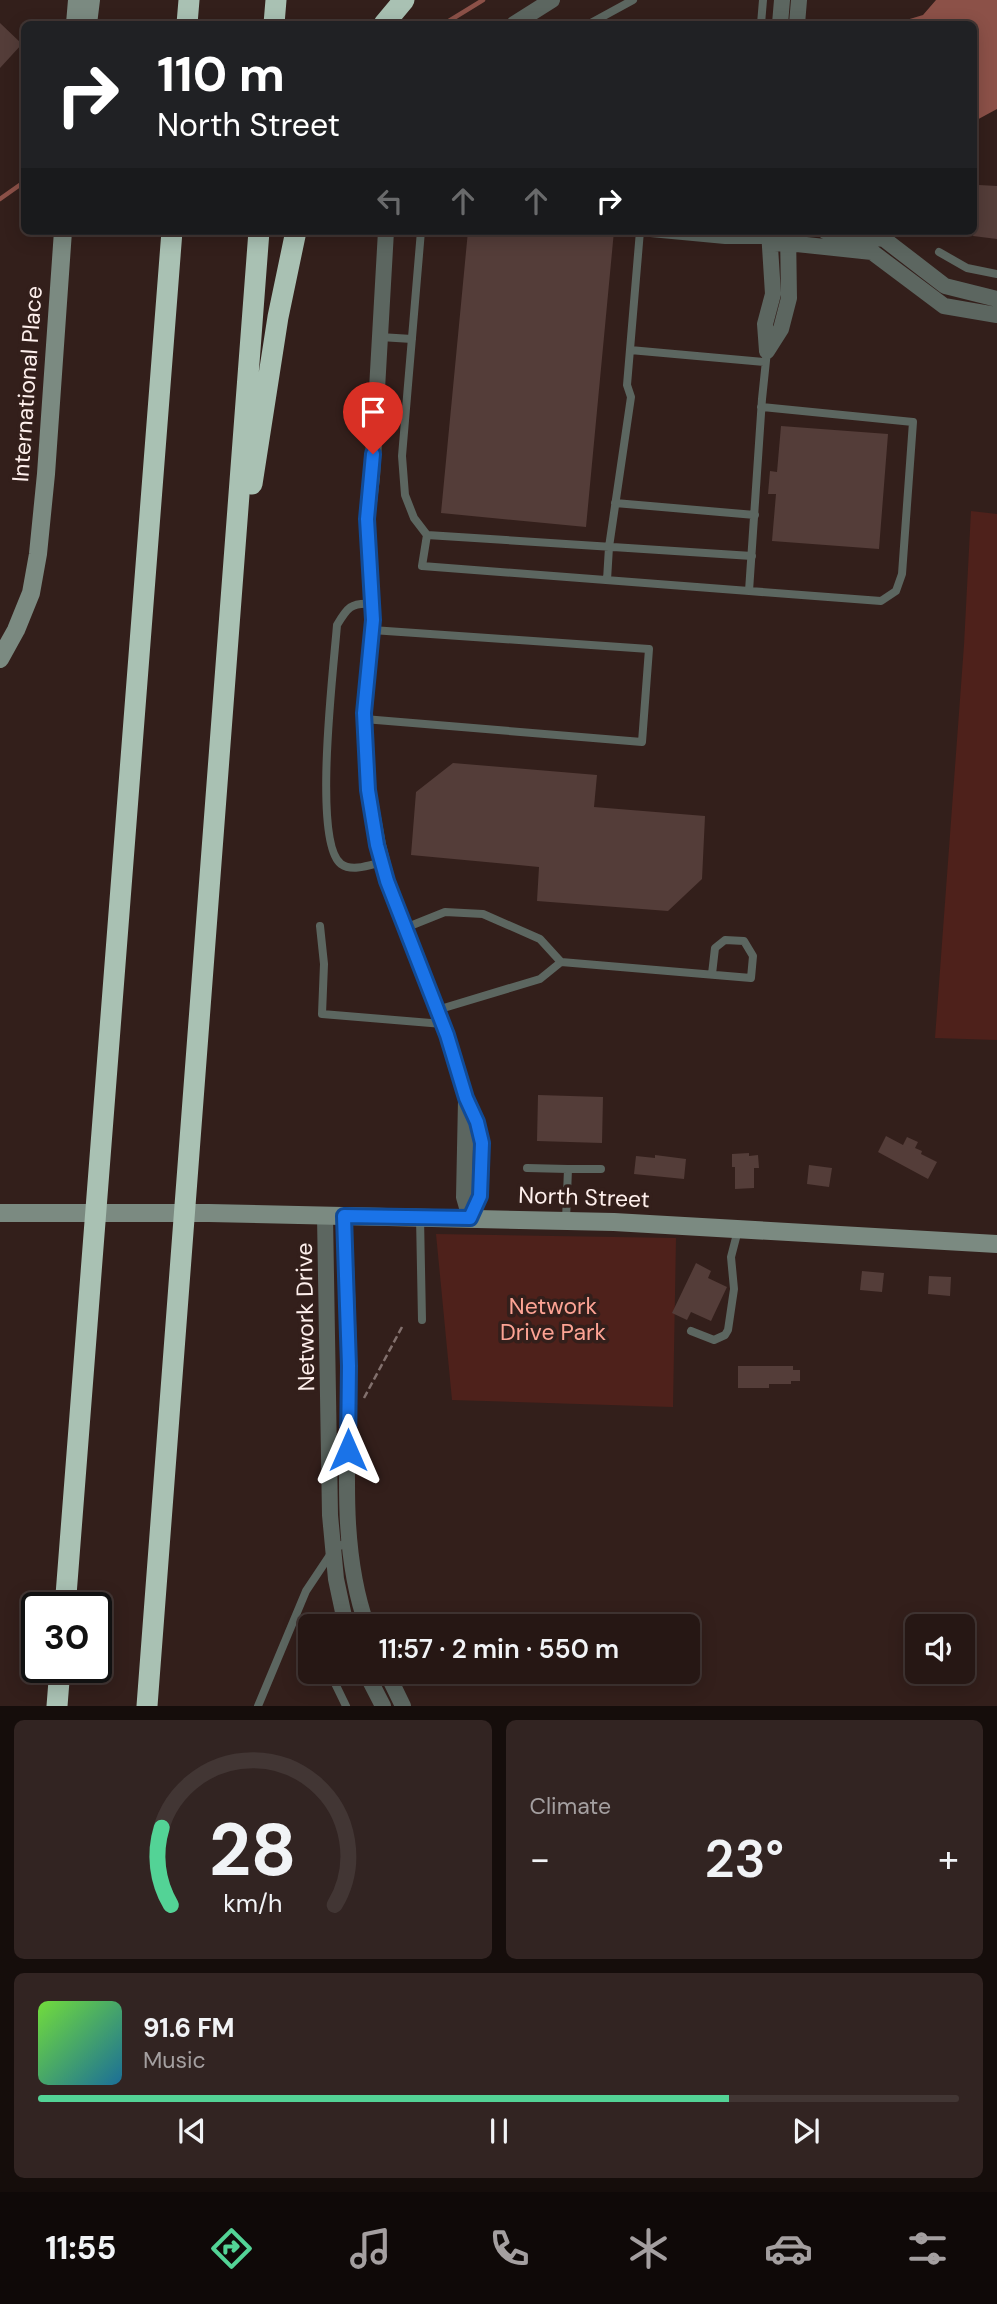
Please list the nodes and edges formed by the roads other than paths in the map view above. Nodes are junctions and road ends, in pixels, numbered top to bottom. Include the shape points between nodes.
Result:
1 (78, 0) edge
2 (91, 0) edge
3 (189, 0) edge
4 (276, 0) edge
5 (404, 0) edge
6 (552, 0) edge
7 (633, 0) edge
8 (763, 0) edge
9 (782, 0) edge
10 (799, 0) edge
11 (75, 21) edge
12 (88, 21) edge
13 (187, 21) edge
14 (274, 21) edge
15 (386, 21) edge
16 (519, 21) edge
17 (594, 21) edge
18 (761, 21) edge
19 (780, 21) edge
20 (797, 21) edge
21 (63, 235) edge
22 (172, 235) edge
23 (259, 235) edge
24 (295, 235) edge
25 (386, 235) edge
26 (421, 235) edge
27 (640, 235) edge
28 (672, 235) edge
29 (854, 235) edge
30 (788, 237) edge
31 (770, 238) edge
32 (939, 252) dead end
33 (997, 274) edge
34 (996, 308) edge
35 (380, 337) junction
36 (412, 339) junction
37 (629, 350) junction
38 (766, 356) junction
39 (761, 407) junction
40 (615, 503) junction
41 (755, 515) junction
42 (427, 535) junction
43 (609, 547) junction
44 (752, 556) junction
45 (607, 580) junction
46 (749, 591) junction
47 (372, 604) junction
48 (372, 630) junction
49 (0, 659) edge
50 (226, 666) junction
51 (364, 719) junction
52 (382, 862) junction
53 (320, 926) dead end
54 (405, 928) junction
55 (561, 962) junction
56 (712, 974) junction
57 (440, 1017) junction
58 (527, 1168) dead end
59 (568, 1169) junction
60 (601, 1169) dead end
61 (0, 1213) edge
62 (326, 1216) junction
63 (344, 1216) junction
64 (420, 1217) junction
65 (470, 1218) junction
66 (566, 1220) junction
67 (738, 1229) junction
68 (997, 1244) edge
69 (422, 1320) dead end
70 (691, 1331) dead end
71 (351, 1540) junction
72 (334, 1549) junction
73 (66, 1592) edge
74 (343, 1614) edge
75 (363, 1614) edge
76 (59, 1683) edge
77 (335, 1684) edge
78 (372, 1684) edge
79 (392, 1684) edge
80 (57, 1706) edge
81 (147, 1706) edge
82 (258, 1706) edge
83 (346, 1706) edge
84 (383, 1706) edge
85 (403, 1706) edge

1 - 11 main road
2 - 12 main road
3 - 13 highway
4 - 14 highway
5 - 15 highway
6 - 16 street
7 - 17 lane
8 - 18 lane
9 - 19 street
10 - 20 street
21 - 49 main road, International Place via 38,554 31,593
22 - 73 highway
23 - 50 highway
24 - 50 highway via 269,376
25 - 35 street
26 - 36 lane
27 - 37 lane
28 - 31 lane
29 - 34 street via 884,239 945,286
30 - 31 street
30 - 34 street via 872,253 944,306
30 - 38 street via 789,299 781,329
31 - 38 street via 773,295 765,324
32 - 33 lane via 967,268
35 - 36 lane
35 - 47 street via 367,519
36 - 42 lane via 402,456 405,495
37 - 38 lane
37 - 40 lane via 631,397
38 - 39 lane
39 - 41 lane
39 - 46 lane via 913,422 902,575 896,591 880,601
40 - 41 lane
40 - 43 lane
41 - 44 lane
42 - 43 lane
42 - 45 lane via 422,566
43 - 44 lane
43 - 45 lane
44 - 46 lane
45 - 46 lane
47 - 48 street
47 - 52 lane via 346,608 337,625 325,776 332,853 342,865 357,868
48 - 51 street
48 - 51 lane via 649,649 642,742
50 - 81 highway
51 - 52 street via 368,790
52 - 54 street
53 - 57 lane via 322,1014
54 - 55 lane via 445,912 483,914 540,939
54 - 57 street
55 - 56 lane
55 - 57 lane via 540,979
56 - 56 lane via 751,978 753,956 744,941 725,940 715,948
57 - 65 street via 466,1098 464,1197
58 - 59 lane
59 - 60 lane
59 - 66 lane
61 - 62 main road, North Street
62 - 63 main road, North Street
62 - 72 street, Network Drive
63 - 64 main road, North Street
63 - 71 street, Network Drive
64 - 65 main road, North Street
64 - 69 lane
65 - 66 main road, North Street
66 - 67 main road, North Street
67 - 68 main road, North Street
67 - 70 lane via 731,1257 734,1289 728,1330 714,1340
71 - 72 lane
71 - 75 street, Network Drive
72 - 74 street, Network Drive
72 - 82 lane via 306,1591
76 - 80 highway
77 - 83 lane
78 - 84 street
79 - 85 street

